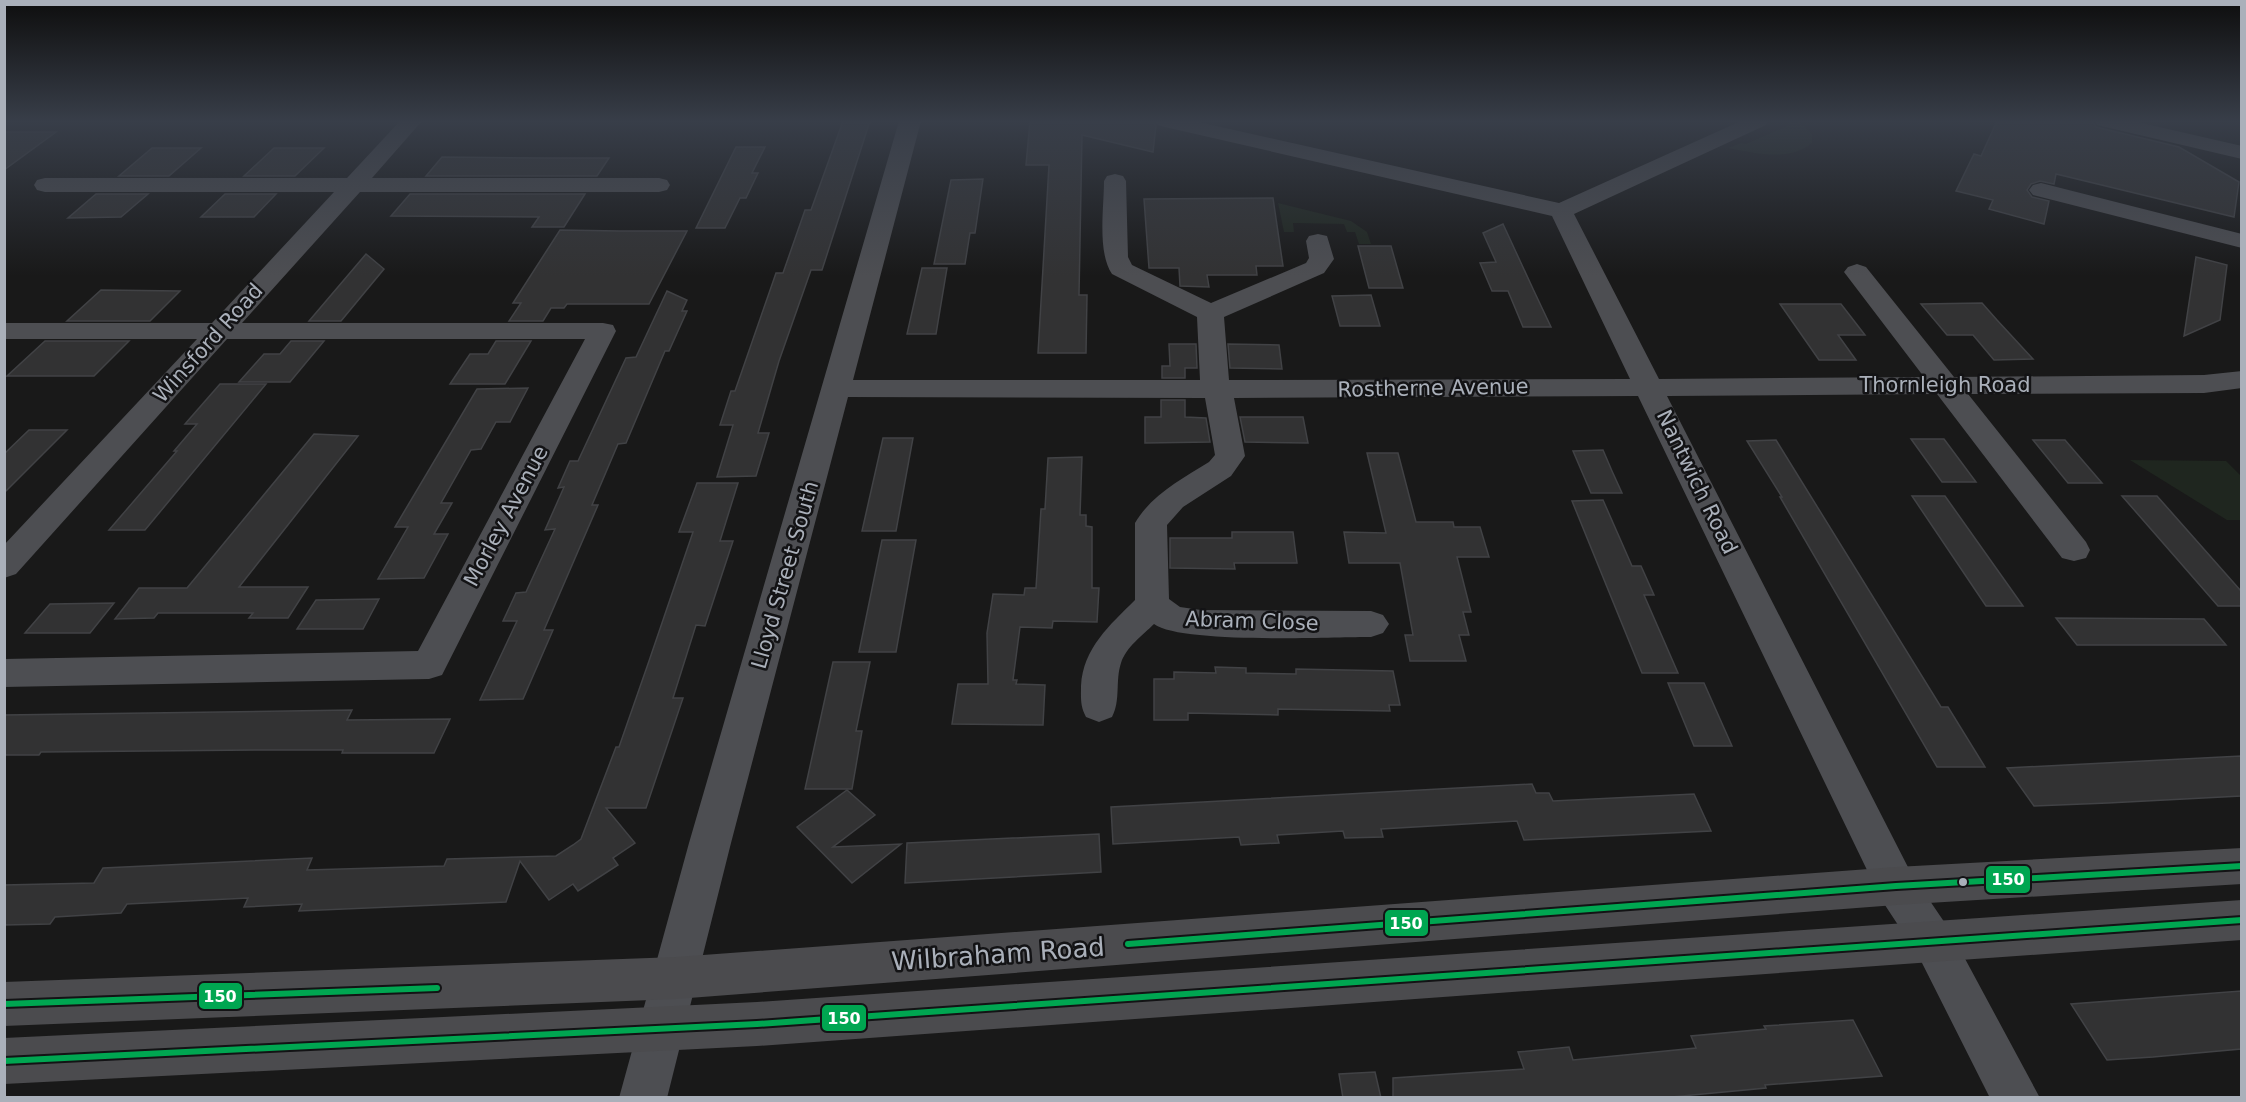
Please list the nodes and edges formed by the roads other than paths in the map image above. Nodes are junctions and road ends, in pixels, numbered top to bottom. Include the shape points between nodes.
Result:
1 (365, 172) edge
2 (896, 172) edge
3 (1391, 172) edge
4 (1646, 172) edge
5 (1115, 181) dead end
6 (45, 185) dead end
7 (353, 185) junction
8 (659, 185) dead end
9 (2041, 190) dead end
10 (1561, 211) junction
11 (1318, 241) dead end
12 (2241, 241) edge
13 (1857, 272) dead end
14 (1210, 313) junction
15 (4, 331) edge
16 (219, 331) junction
17 (2241, 379) edge
18 (1649, 386) junction
19 (1946, 386) junction
20 (837, 388) junction
21 (1217, 390) junction
22 (2074, 550) dead end
23 (4, 566) edge
24 (1152, 604) junction
25 (1371, 624) dead end
26 (4, 673) edge
27 (1099, 706) dead end
28 (2241, 866) edge
29 (1896, 886) junction
30 (2241, 920) edge
31 (1934, 943) junction
32 (675, 978) junction
33 (4, 1004) edge
34 (662, 1028) junction
35 (4, 1061) edge
36 (643, 1098) edge
37 (2016, 1098) edge

1 - 7 street, Winsford Road
2 - 20 street, Lloyd Street South
3 - 10 street
4 - 10 street
5 - 14 street via 1116,257 1121,269
6 - 7 street
7 - 8 street
7 - 16 street, Winsford Road
9 - 12 street
10 - 18 street, Nantwich Road
11 - 14 street via 1322,259 1315,268
13 - 19 street
14 - 21 street
15 - 16 street
16 - 23 street, Winsford Road
16 - 26 street, Morley Avenue via 603,331 429,665
17 - 19 street, Thornleigh Road via 2204,384
18 - 19 street, Thornleigh Road
18 - 21 street, Rostherne Avenue
18 - 29 street, Nantwich Road
19 - 22 street
20 - 21 street, Rostherne Avenue
20 - 32 street, Lloyd Street South
21 - 24 street via 1230,456 1220,470 1172,500 1151,523
24 - 25 street, Abram Close via 1171,618 1201,623
24 - 27 street via 1110,647 1100,676
28 - 29 highway, Wilbraham Road
29 - 31 street, Nantwich Road
29 - 32 highway, Wilbraham Road
30 - 31 highway
31 - 34 highway
31 - 37 street, Nantwich Road
32 - 33 highway, Wilbraham Road
32 - 34 street, Lloyd Street South
34 - 35 highway
34 - 36 street, Lloyd Street South

